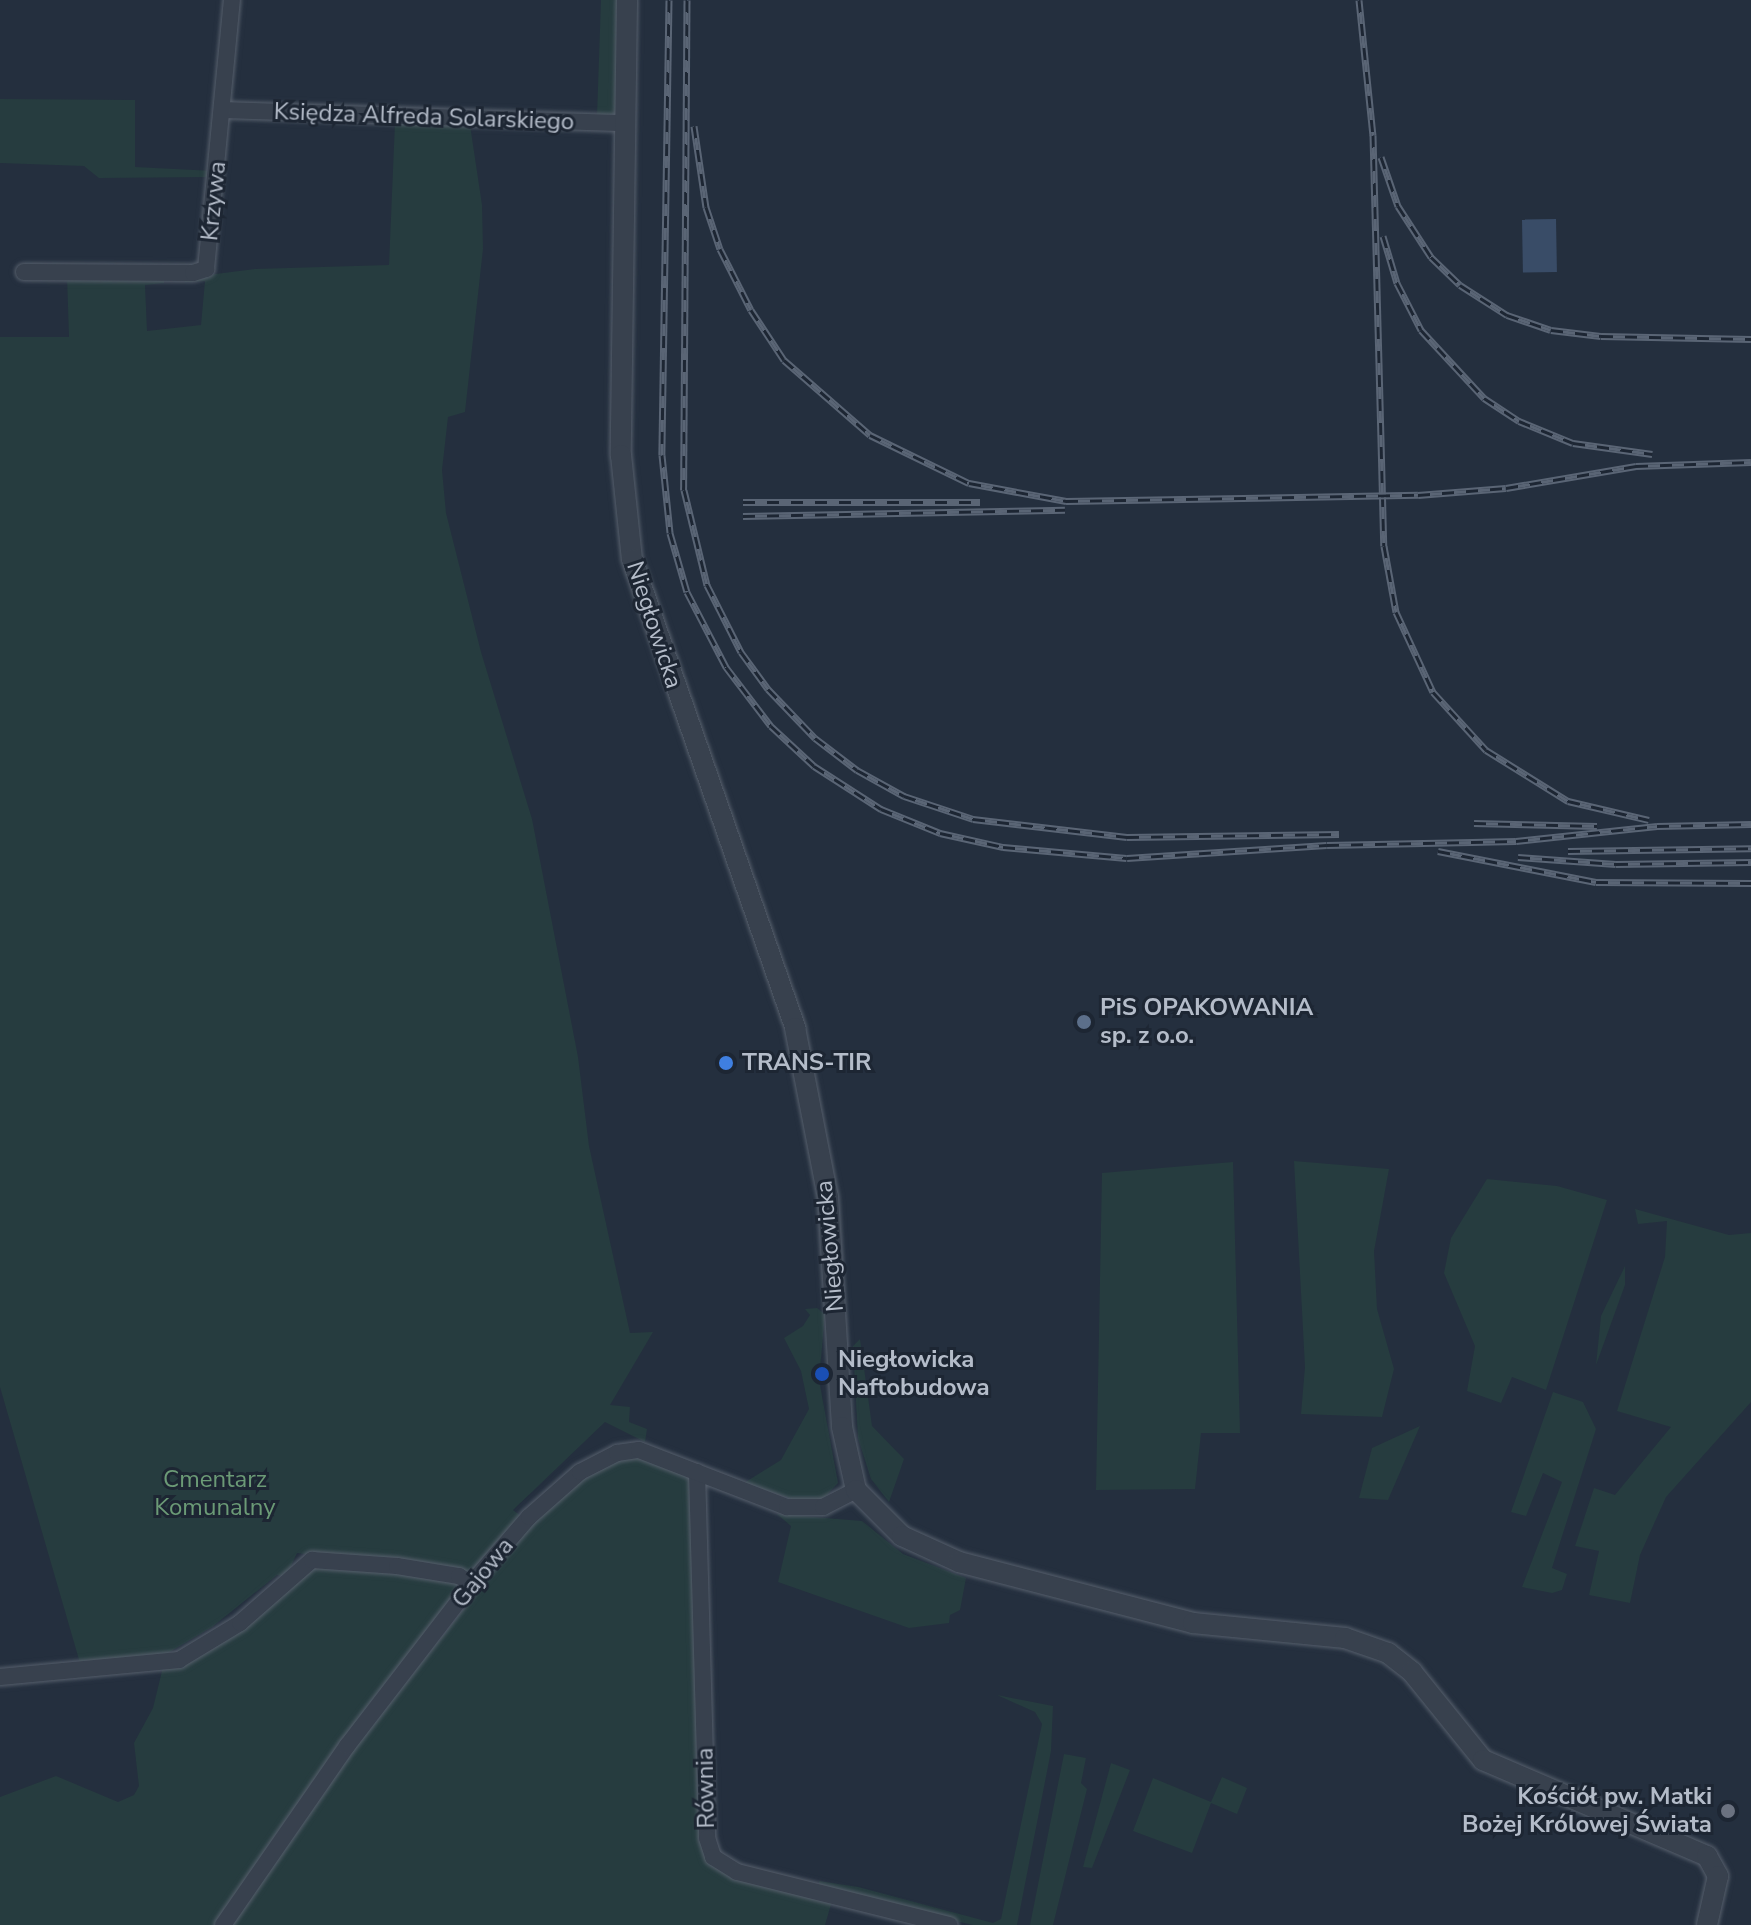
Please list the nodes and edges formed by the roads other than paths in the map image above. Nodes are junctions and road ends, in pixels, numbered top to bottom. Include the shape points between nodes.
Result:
1 (232, 0) edge
2 (627, 0) edge
3 (223, 110) junction
4 (625, 123) junction
5 (24, 272) dead end
6 (697, 1472) junction
7 (856, 1490) junction
8 (472, 1584) junction
9 (0, 1677) edge
10 (223, 1925) edge
11 (949, 1925) edge
12 (1707, 1925) edge

1 - 3 street, Krzywa
2 - 4 street, Niegłowicka
3 - 4 street, Księdza Alfreda Solarskiego
3 - 5 street, Krzywa via 206,269
4 - 7 street, Niegłowicka via 621,455 632,559 795,1028 828,1197 842,1427
6 - 7 street, Gajowa via 795,1508 823,1507
6 - 8 street, Gajowa via 646,1451 600,1461 548,1498
6 - 11 street, Równia via 707,1838 713,1857 737,1872
7 - 12 street via 902,1536 959,1562 1193,1623 1345,1638 1388,1653 1412,1672 1483,1760 1707,1856 1718,1876
8 - 9 street via 459,1576 397,1566 317,1560 240,1623 179,1660
8 - 10 street, Gajowa via 339,1758

